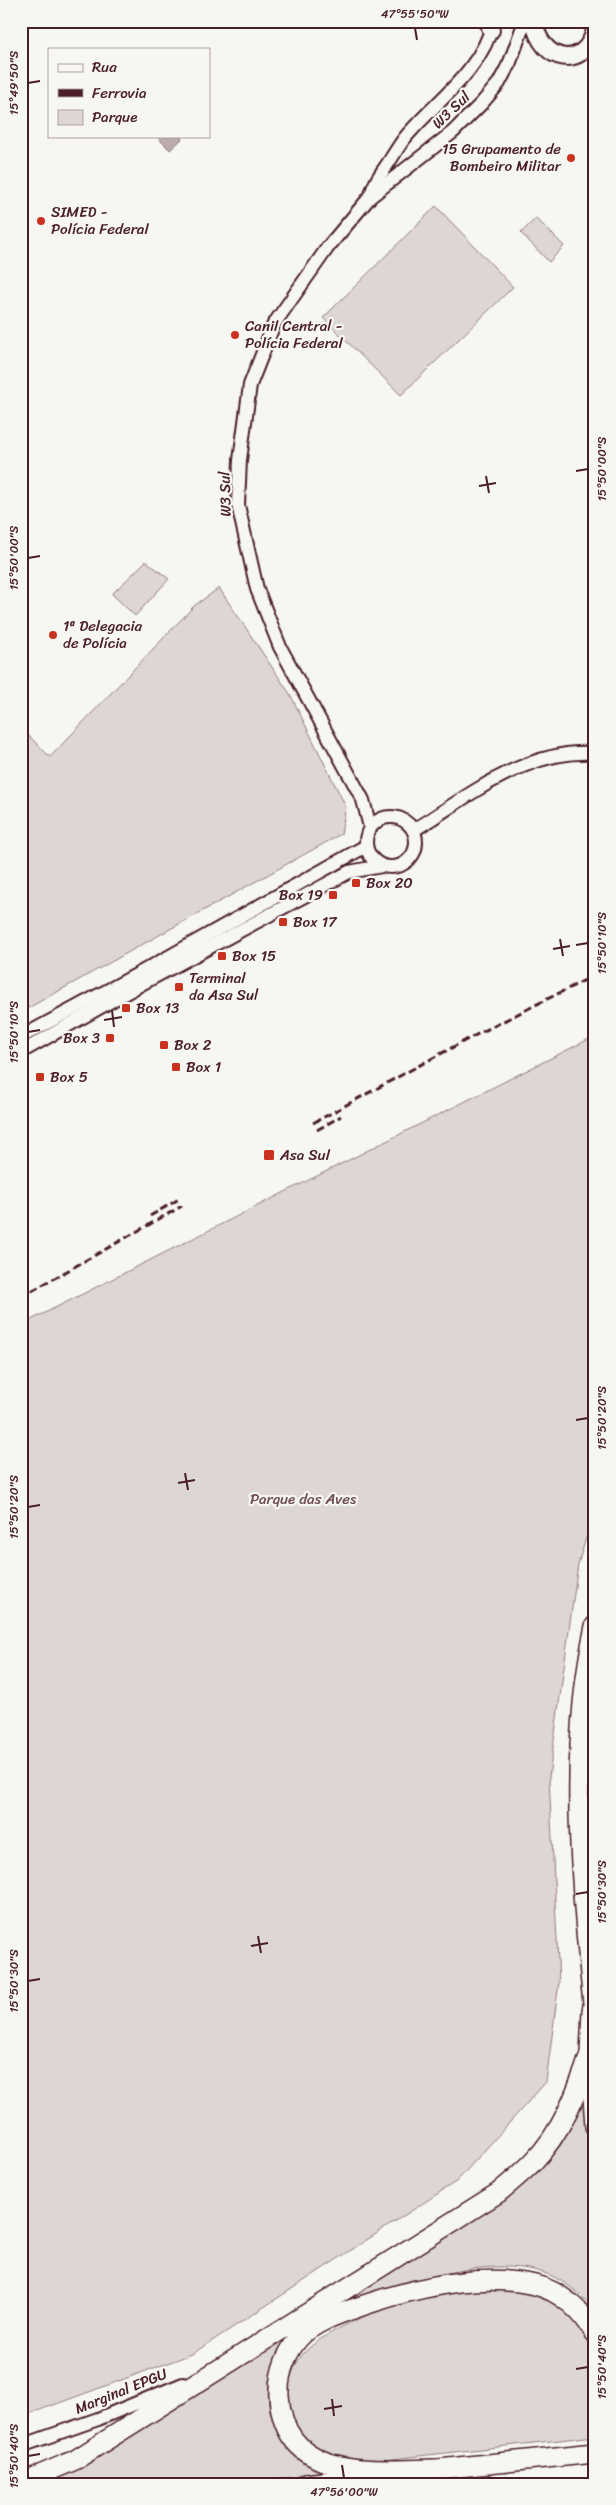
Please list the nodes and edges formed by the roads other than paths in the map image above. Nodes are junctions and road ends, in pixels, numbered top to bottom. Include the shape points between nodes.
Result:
1 (525, 21) edge
2 (534, 21) edge
3 (491, 24) edge
4 (595, 30) edge
5 (370, 197) junction
6 (595, 753) edge
7 (363, 800) junction
8 (387, 817) junction
9 (370, 827) junction
10 (414, 830) junction
11 (366, 846) junction
12 (382, 866) junction
13 (21, 1037) edge
14 (21, 1052) edge
15 (595, 1626) edge
16 (593, 2004) junction
17 (595, 2022) edge
18 (590, 2054) junction
19 (595, 2126) edge
20 (595, 2334) edge
21 (231, 2363) junction
22 (21, 2446) edge
23 (595, 2453) edge
24 (441, 2469) junction
25 (21, 2483) edge
26 (306, 2484) edge

1 - 5 street, W3 Sul via 510,62 482,103 453,132
2 - 4 main road via 539,42 560,56 582,51
3 - 5 street, W3 Sul via 475,59 454,89 404,139 378,178
5 - 7 street, W3 Sul via 309,272 274,324 258,359 250,385 238,486 238,505 245,538 257,588 272,629
6 - 10 street via 574,751 524,763
7 - 8 street, W3 Sul
7 - 9 street, W3 Sul
8 - 9 street
8 - 10 street via 403,820
9 - 11 street
10 - 12 street via 417,846 408,862 391,868
11 - 12 street via 369,854
11 - 13 street
12 - 14 street via 350,872
15 - 16 highway via 579,1745 582,1860
16 - 17 highway
16 - 18 highway
18 - 19 highway
18 - 21 highway via 574,2100 554,2135 533,2162 498,2193
20 - 24 highway via 576,2308 554,2292 536,2285 500,2281 435,2286 380,2299 323,2320 303,2334 283,2364 279,2384 280,2408 289,2434 304,2452 331,2465 359,2469
21 - 22 street, Marginal EPGU via 98,2419
21 - 25 highway via 75,2460
23 - 24 highway
24 - 26 highway

